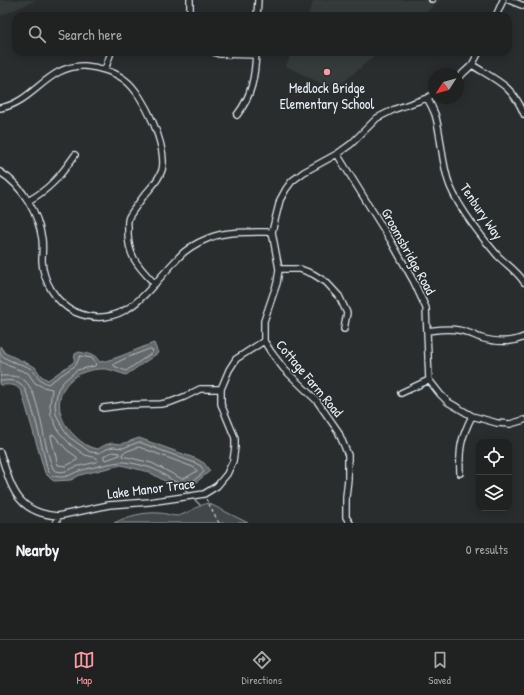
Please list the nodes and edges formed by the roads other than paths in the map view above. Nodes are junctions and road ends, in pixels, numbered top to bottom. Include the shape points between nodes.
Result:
1 (190, 0) edge
2 (258, 0) edge
3 (503, 0) edge
4 (510, 0) edge
5 (524, 6) edge
6 (190, 12) edge
7 (257, 12) edge
8 (498, 12) edge
9 (110, 56) edge
10 (256, 56) edge
11 (477, 56) edge
12 (472, 65) junction
13 (105, 70) junction
14 (464, 72) edge
15 (427, 98) joint
16 (0, 108) edge
17 (524, 114) edge
18 (237, 115) dead end
19 (337, 154) junction
20 (75, 155) dead end
21 (0, 172) edge
22 (28, 201) junction
23 (272, 232) junction
24 (279, 269) junction
25 (524, 282) edge
26 (155, 284) junction
27 (344, 329) dead end
28 (427, 331) junction
29 (524, 337) edge
30 (264, 341) junction
31 (429, 380) junction
32 (221, 389) junction
33 (401, 393) dead end
34 (103, 408) dead end
35 (472, 416) junction
36 (524, 420) edge
37 (0, 452) edge
38 (460, 473) dead end
39 (58, 516) junction
40 (56, 523) edge
41 (350, 523) edge

1 - 6 street
2 - 7 street
3 - 8 street
4 - 5 street
9 - 13 street
10 - 18 street via 252,88 246,104
11 - 12 street
12 - 14 street
12 - 17 street via 510,90 519,101
13 - 16 street via 86,66 72,67 56,73 24,99
13 - 26 street via 125,80 145,106 157,132 164,157 157,181 128,219 128,241 134,259
15 - 19 street, Cottage Farm Road via 377,118
15 - 25 street, Tenbury Way via 435,115 446,174 459,203 498,255
19 - 23 street, Cottage Farm Road via 292,181 280,200
19 - 28 street, Groomsbridge Road via 414,282 426,308
20 - 22 street via 56,181
21 - 22 street via 14,183
22 - 26 street via 39,226 44,274 52,290 68,308 97,318 118,314 142,299
23 - 24 street, Cottage Farm Road
23 - 26 street via 210,237 180,256
24 - 27 street via 300,269 326,282 339,296 347,313
24 - 30 street, Cottage Farm Road via 264,321
28 - 29 street via 456,329 481,338 505,341
28 - 31 street, Groomsbridge Road
30 - 32 street, Lake Manor Trace via 236,359
30 - 41 street, Cottage Farm Road via 284,369 317,401 338,431 348,455 346,517
31 - 33 street
31 - 35 street via 448,402
32 - 34 street via 200,389 161,404 126,404
32 - 39 street, Lake Manor Trace via 221,404 235,438 233,461 217,486 204,494 109,505
35 - 36 street via 496,423 510,424
35 - 38 street via 464,431 459,452
37 - 39 street, Lake Manor Trace via 12,489 22,502 49,516
39 - 40 street

